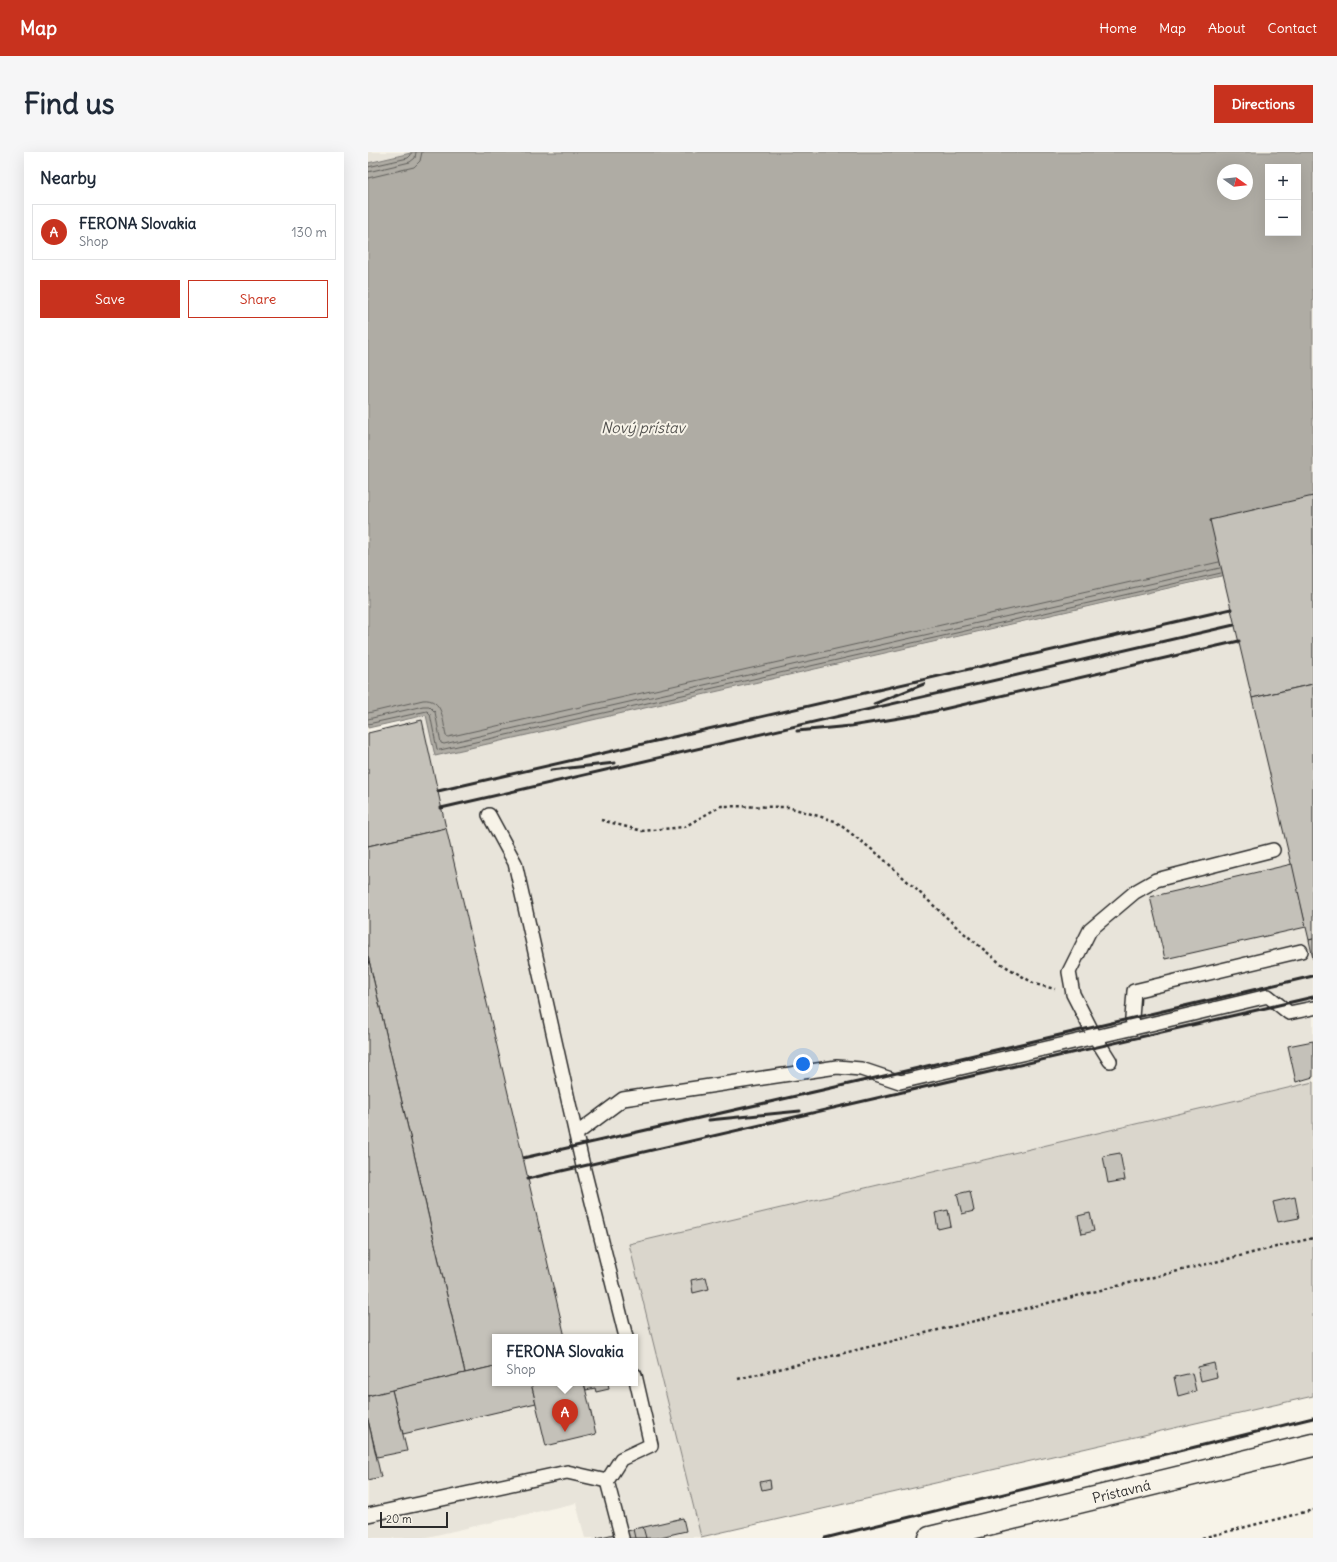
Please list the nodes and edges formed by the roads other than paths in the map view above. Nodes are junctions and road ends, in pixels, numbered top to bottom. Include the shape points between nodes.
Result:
1 (489, 814) dead end
2 (1273, 850) dead end
3 (1301, 951) dead end
4 (1313, 1008) edge
5 (1134, 1028) junction
6 (1095, 1037) junction
7 (1110, 1061) dead end
8 (576, 1134) junction
9 (625, 1334) edge
10 (638, 1386) edge
11 (1313, 1445) edge
12 (607, 1481) junction
13 (368, 1515) edge
14 (622, 1538) edge
15 (930, 1538) edge

1 - 8 lane via 515,863
2 - 6 lane via 1156,880 1135,892 1090,930 1069,972 1073,994
3 - 5 lane via 1134,991
4 - 5 lane via 1289,1013 1268,996
5 - 6 lane
6 - 7 lane
6 - 8 lane via 900,1082 861,1069 837,1067 623,1098
8 - 9 lane
10 - 12 lane via 651,1445 621,1460
11 - 15 street, Prístavná
12 - 13 lane via 567,1472
12 - 14 lane

